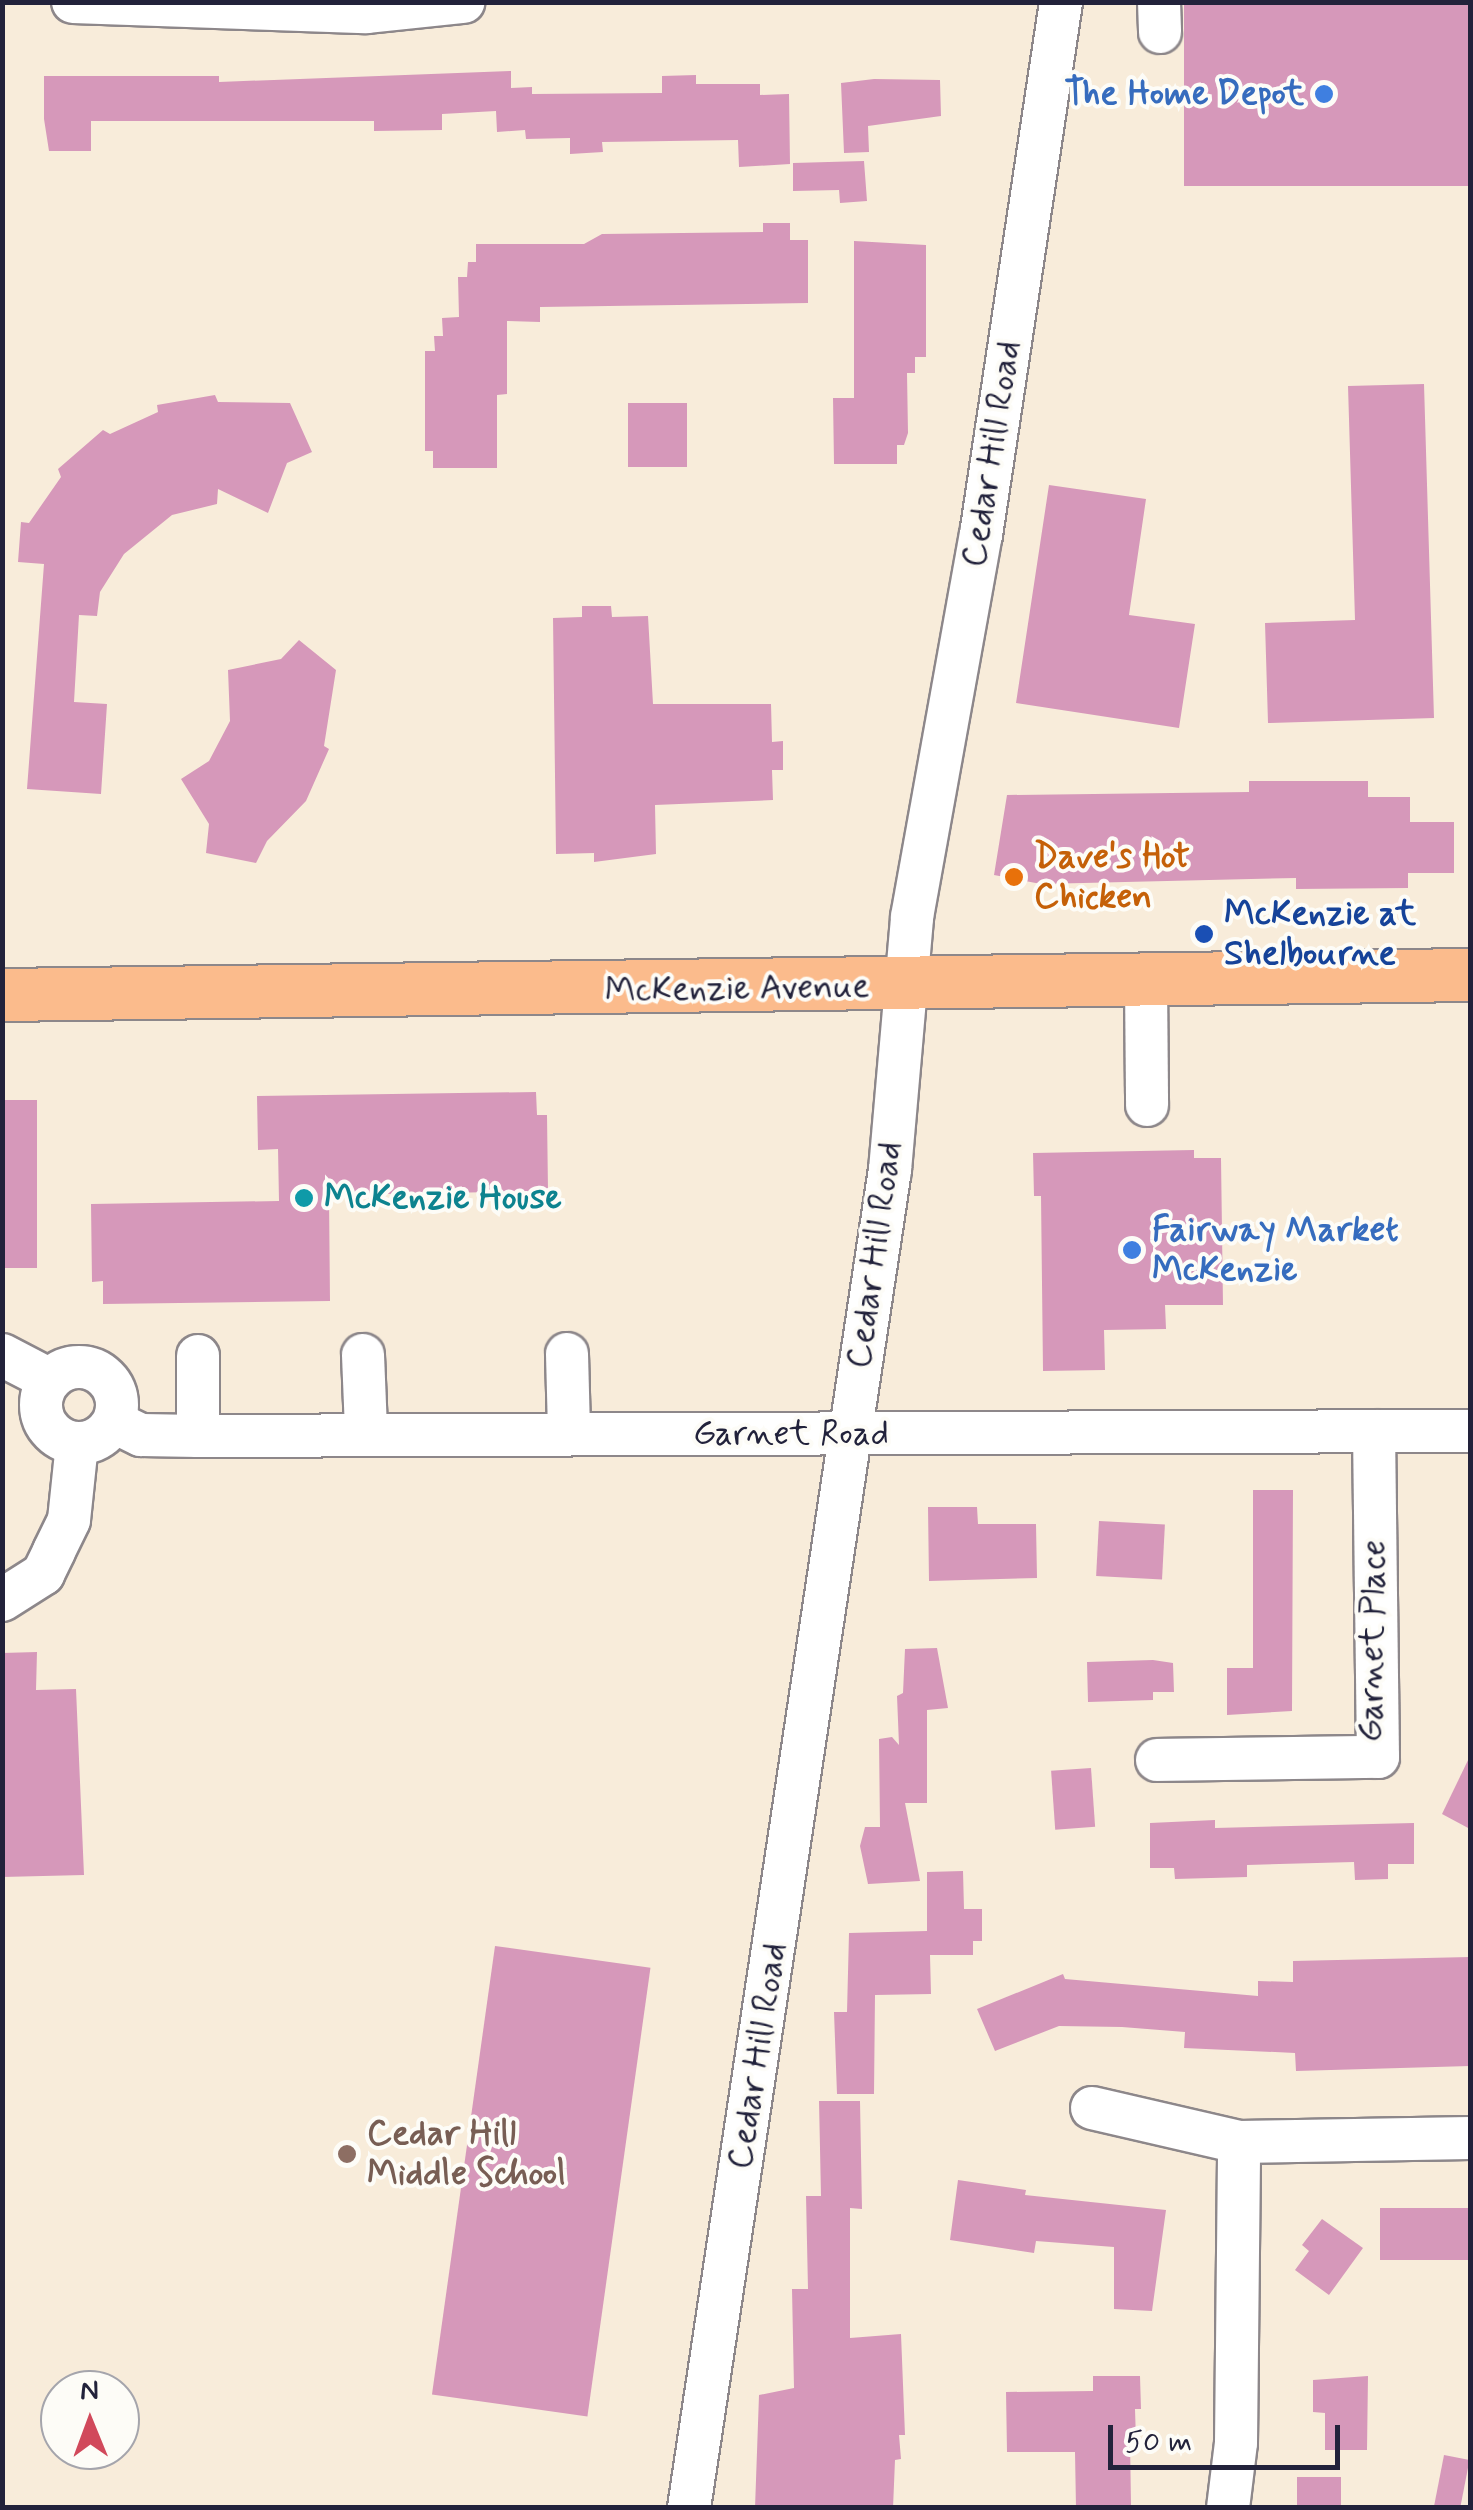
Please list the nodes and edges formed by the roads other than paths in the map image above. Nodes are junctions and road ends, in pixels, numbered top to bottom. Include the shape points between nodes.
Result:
1 (72, 2) edge
2 (463, 2) edge
3 (1061, 2) edge
4 (1470, 975) edge
5 (1146, 980) junction
6 (908, 986) junction
7 (2, 995) edge
8 (1148, 1104) dead end
9 (567, 1354) dead end
10 (2, 1355) edge
11 (363, 1355) dead end
12 (198, 1356) dead end
13 (50, 1380) junction
14 (114, 1422) junction
15 (569, 1430) junction
16 (366, 1431) junction
17 (1374, 1431) junction
18 (1470, 1431) edge
19 (850, 1434) junction
20 (198, 1436) junction
21 (77, 1444) junction
22 (2, 1600) edge
23 (1157, 1760) dead end
24 (1092, 2108) dead end
25 (1470, 2138) edge
26 (1239, 2142) junction
27 (689, 2508) edge
28 (1228, 2508) edge

1 - 2 street via 366,12
3 - 6 street, Cedar Hill Road via 981,536 912,918
4 - 5 main road, McKenzie Avenue
5 - 6 main road, McKenzie Avenue
5 - 8 street
6 - 7 main road, McKenzie Avenue
6 - 19 street, Cedar Hill Road via 890,1170
9 - 15 street
10 - 13 street
11 - 16 street
12 - 20 street
13 - 14 street via 71,1368 105,1377 117,1398
13 - 21 street via 41,1402 46,1424
14 - 20 street, Garnet Road via 141,1435
14 - 21 street via 99,1438
15 - 16 street, Garnet Road
15 - 19 street, Garnet Road
16 - 20 street, Garnet Road
17 - 18 street, Garnet Road
17 - 19 street, Garnet Road
17 - 23 street, Garnet Place via 1378,1757
19 - 27 street, Cedar Hill Road
21 - 22 street via 68,1520 54,1552 43,1574
24 - 26 street
25 - 26 street
26 - 28 street via 1236,2443

